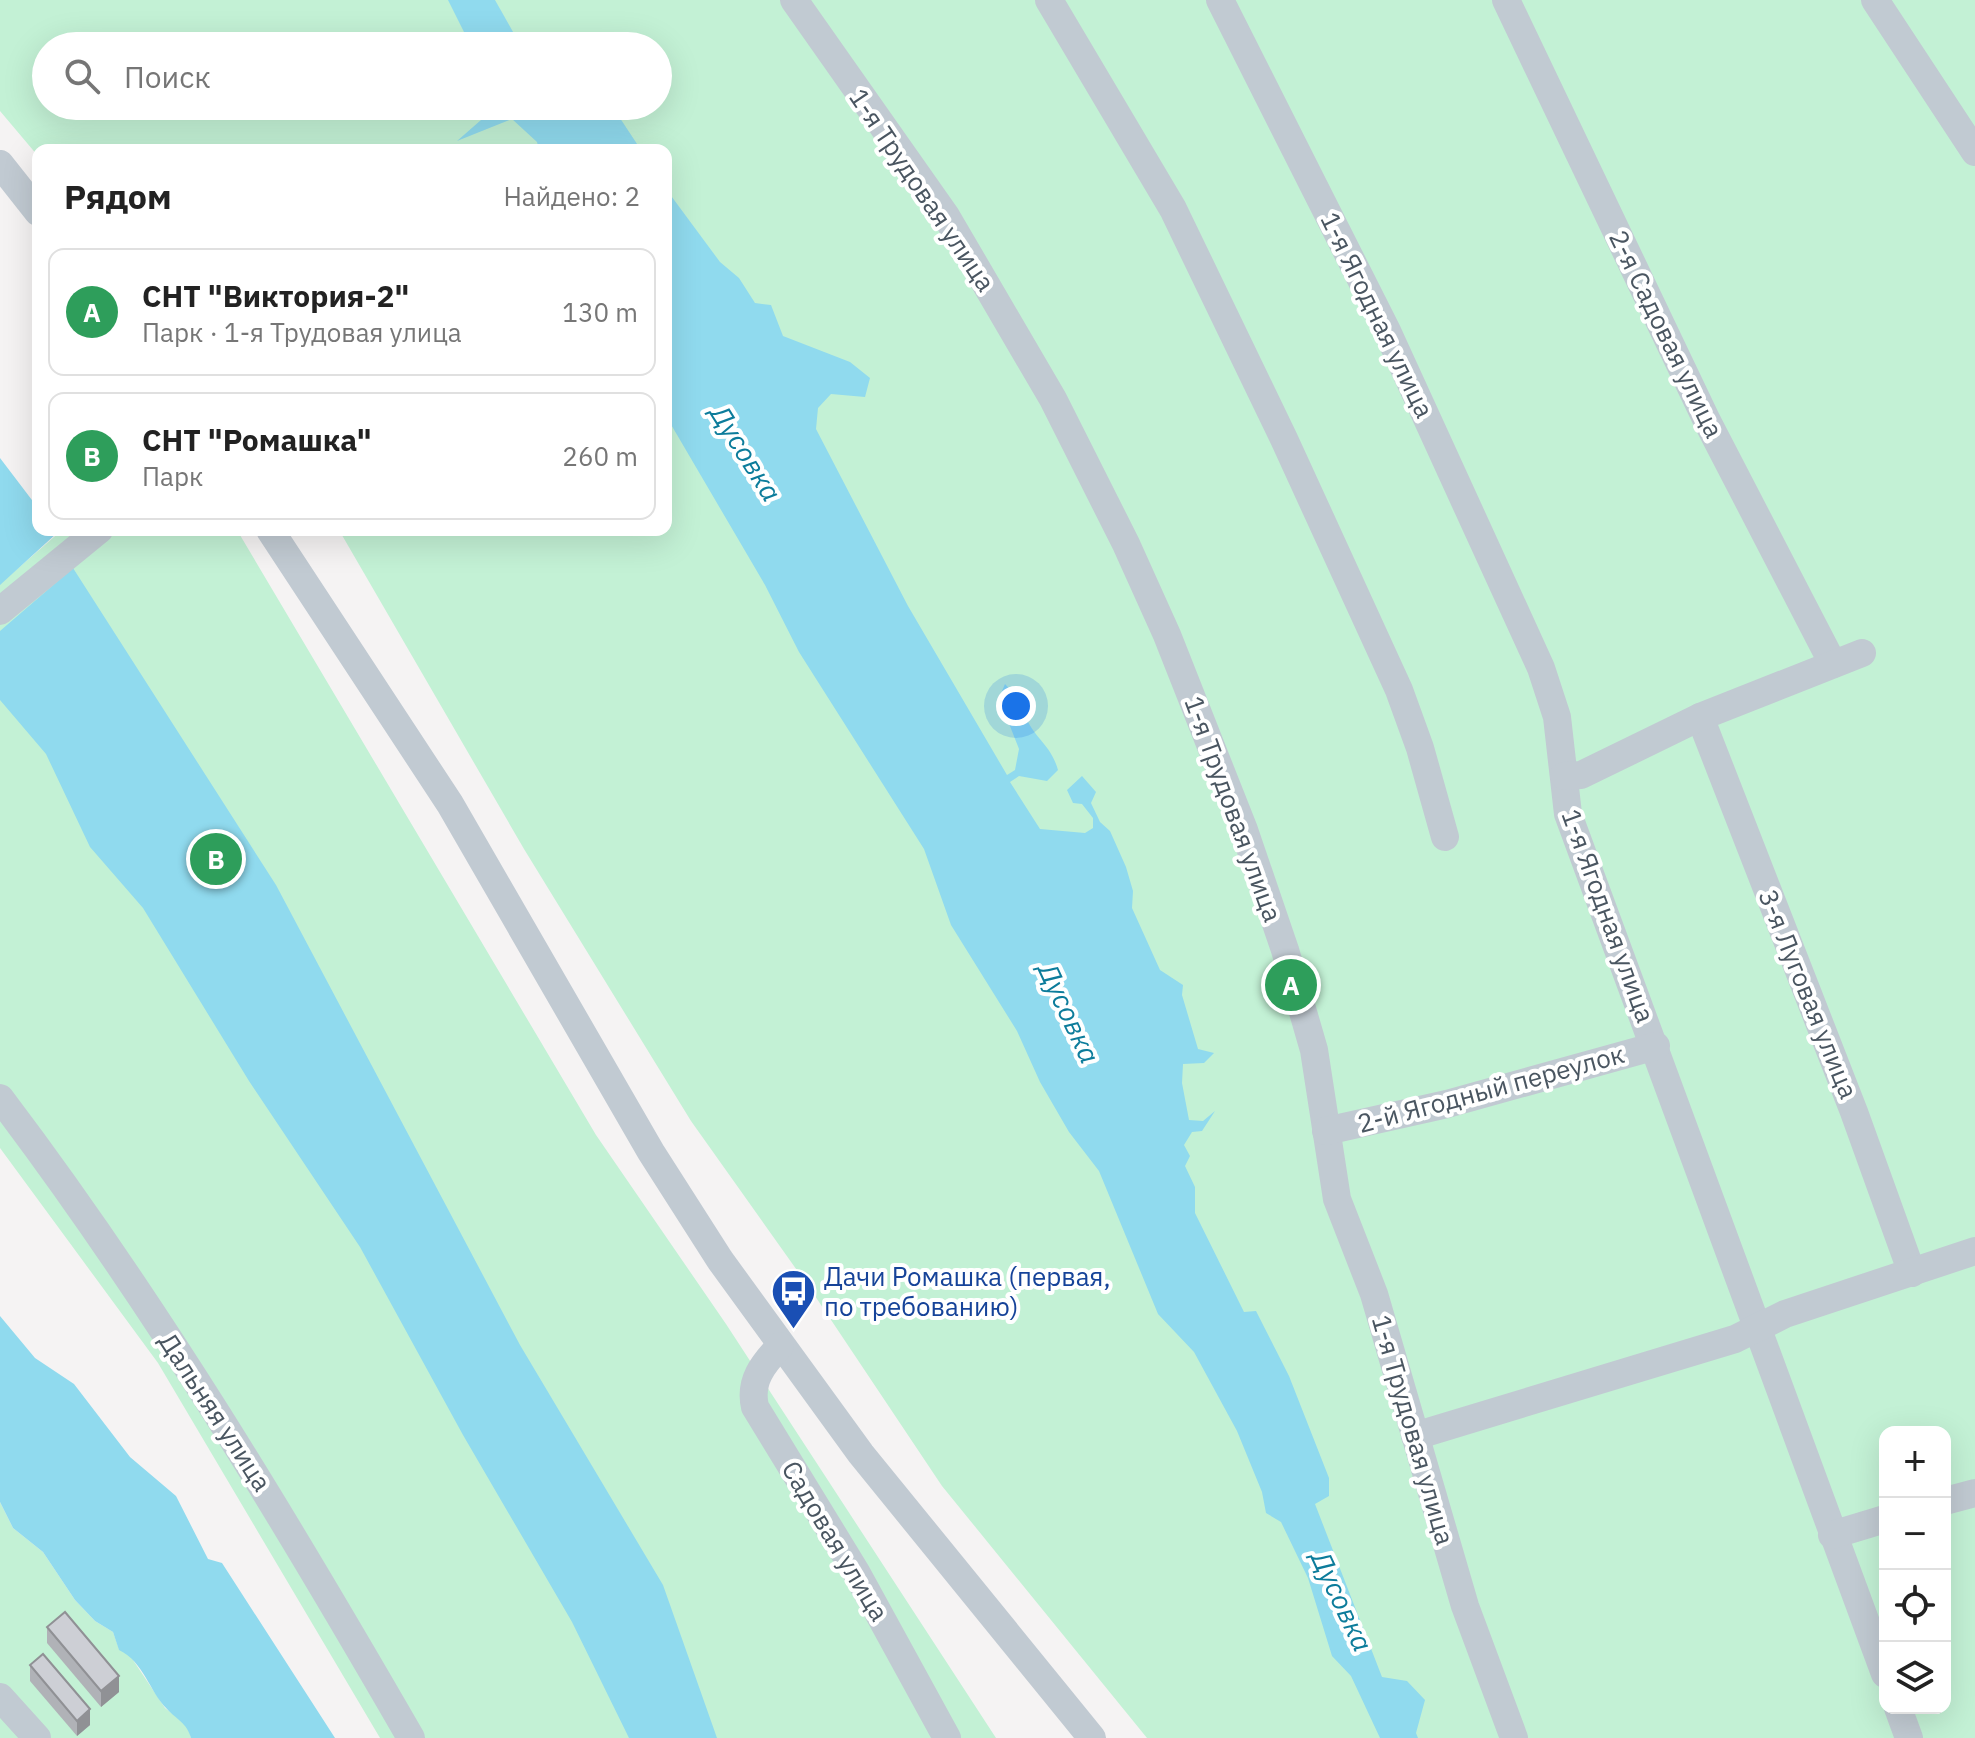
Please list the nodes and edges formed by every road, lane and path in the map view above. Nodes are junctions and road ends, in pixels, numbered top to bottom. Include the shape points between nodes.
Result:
1 (794, 0) edge
2 (1049, 0) edge
3 (1220, 0) edge
4 (1506, 0) edge
5 (1875, 0) edge
6 (1975, 152) edge
7 (0, 164) edge
8 (32, 204) edge
9 (92, 536) edge
10 (274, 536) edge
11 (0, 611) edge
12 (1862, 653) dead end
13 (1833, 664) junction
14 (1700, 717) junction
15 (1564, 776) junction
16 (1445, 837) dead end
17 (1656, 1046) junction
18 (0, 1098) edge
19 (1326, 1131) junction
20 (1975, 1251) edge
21 (1912, 1273) junction
22 (1759, 1327) junction
23 (780, 1346) junction
24 (1415, 1436) junction
25 (1975, 1493) edge
26 (1951, 1499) edge
27 (1879, 1521) edge
28 (1832, 1535) junction
29 (1879, 1658) edge
30 (0, 1697) edge
31 (1900, 1714) edge
32 (37, 1738) edge
33 (411, 1738) edge
34 (947, 1738) edge
35 (1092, 1738) edge
36 (1514, 1738) edge
37 (1909, 1738) edge

1 - 19 street, 1-я Трудовая улица via 946,216 1053,399 1126,544 1208,737 1285,950 1314,1050
2 - 16 street via 1173,209 1284,439 1399,690
3 - 15 street, 1-я Ягодная улица via 1387,331 1541,668 1557,717
4 - 13 street, 2-я Садовая улица via 1707,421
5 - 6 street
7 - 8 street
9 - 11 street
10 - 23 street via 450,804 651,1152
12 - 13 street
13 - 14 street
14 - 15 street via 1581,775
14 - 21 street, 3-я Луговая улица
15 - 17 street, 1-я Ягодная улица via 1568,814
17 - 19 street, 2-й Ягодный переулок via 1447,1104
17 - 22 street, 1-я Ягодная улица
18 - 33 street, Дальняя улица via 68,1188 228,1429
19 - 24 street, 1-я Трудовая улица via 1337,1199 1374,1294
20 - 21 street
21 - 22 street
22 - 24 street via 1735,1339
22 - 28 street, 1-я Ягодная улица
23 - 34 street, Садовая улица via 754,1382 755,1407 856,1572
23 - 35 street
24 - 36 street, 1-я Трудовая улица via 1465,1606
25 - 26 street
27 - 28 street
28 - 29 street, 1-я Ягодная улица
30 - 32 street
31 - 37 street

